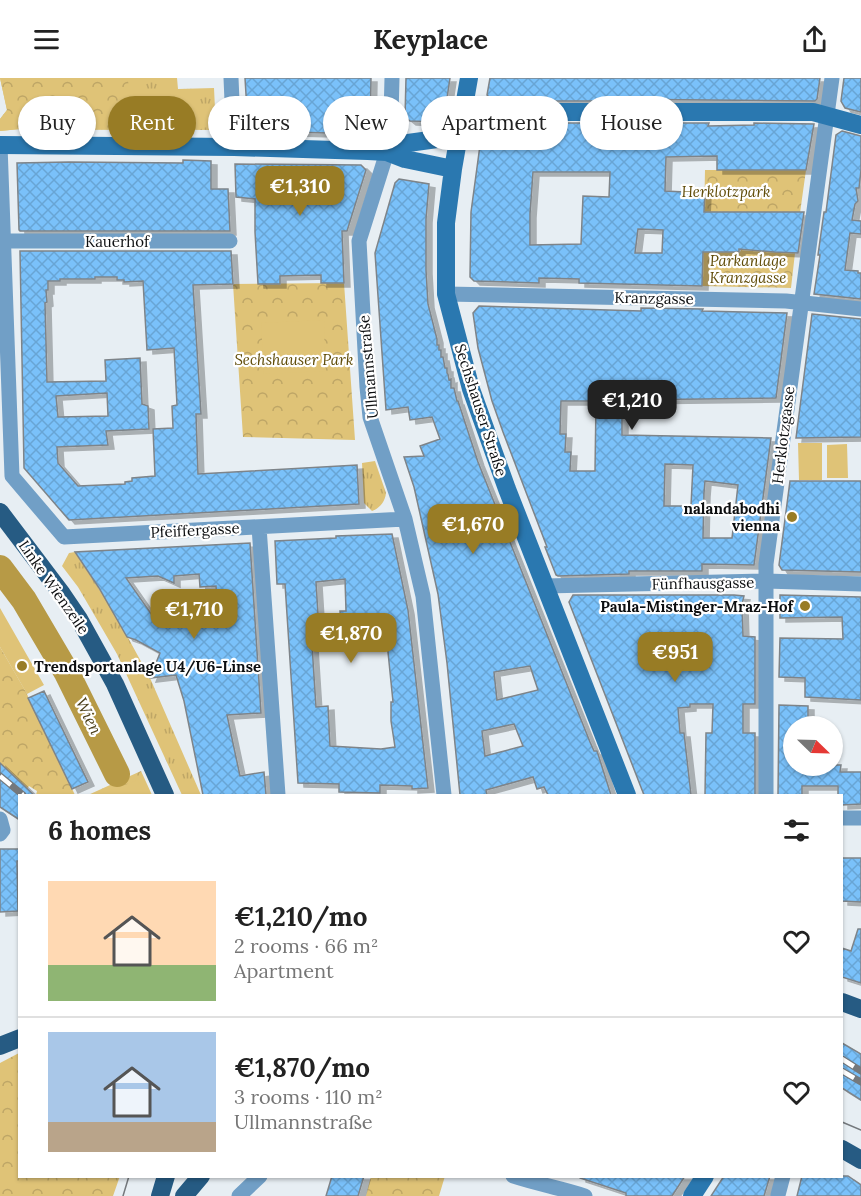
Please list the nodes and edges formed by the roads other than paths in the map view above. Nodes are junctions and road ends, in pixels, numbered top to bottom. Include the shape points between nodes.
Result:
1 (231, 78) edge
2 (392, 78) edge
3 (469, 78) edge
4 (832, 78) edge
5 (232, 96) edge
6 (466, 96) edge
7 (568, 112) edge
8 (827, 116) junction
9 (861, 125) edge
10 (421, 141) edge
11 (0, 145) edge
12 (208, 147) edge
13 (311, 150) edge
14 (456, 150) edge
15 (387, 152) junction
16 (453, 169) junction
17 (4, 241) junction
18 (230, 241) dead end
19 (446, 294) junction
20 (801, 303) junction
21 (861, 309) edge
22 (0, 512) edge
23 (405, 519) junction
24 (259, 527) junction
25 (766, 581) junction
26 (861, 584) edge
27 (545, 586) junction
28 (165, 794) edge
29 (278, 794) edge
30 (444, 794) edge
31 (627, 794) edge
32 (765, 794) edge
33 (843, 818) edge
34 (861, 818) edge
35 (843, 1002) edge
36 (861, 1009) edge
37 (18, 1039) edge
38 (0, 1046) edge
39 (843, 1150) edge
40 (861, 1160) edge
41 (154, 1178) edge
42 (165, 1178) edge
43 (199, 1178) edge
44 (258, 1178) edge
45 (517, 1178) edge
46 (704, 1178) edge
47 (782, 1178) edge
48 (538, 1190) edge
49 (778, 1195) edge
50 (150, 1196) edge
51 (160, 1196) edge
52 (184, 1196) edge
53 (238, 1196) edge
54 (585, 1196) edge
55 (692, 1196) edge

1 - 5 street
2 - 15 street, Ullmannstraße
3 - 6 street, Sechshauser Straße
4 - 8 street, Herklotzgasse
7 - 8 street via 813,112
8 - 9 street
8 - 20 street, Herklotzgasse
10 - 15 street
11 - 12 street
11 - 17 street
13 - 15 street
14 - 16 street, Sechshauser Straße
15 - 16 street
15 - 23 street, Ullmannstraße via 359,241 370,417
16 - 19 street, Sechshauser Straße
17 - 18 street, Kauerhof
17 - 24 street, Pfeiffergasse via 12,477 64,537
19 - 20 street, Kranzgasse
19 - 27 street, Sechshauser Straße via 471,389
20 - 21 street, Kranzgasse
20 - 25 street, Herklotzgasse
22 - 28 main road, Linke Wienzeile via 79,619 116,684
23 - 24 street, Pfeiffergasse
23 - 30 street, Ullmannstraße via 423,596
24 - 29 street
25 - 26 street, Fünfhausgasse
25 - 27 street, Fünfhausgasse
25 - 32 street, Herklotzgasse
27 - 31 street, Sechshauser Straße
33 - 34 street
35 - 36 main road
37 - 38 main road
39 - 40 main road
41 - 50 main road
42 - 51 main road
43 - 52 main road
44 - 53 street
45 - 48 street
46 - 55 street
47 - 49 street
48 - 54 street via 566,1190

